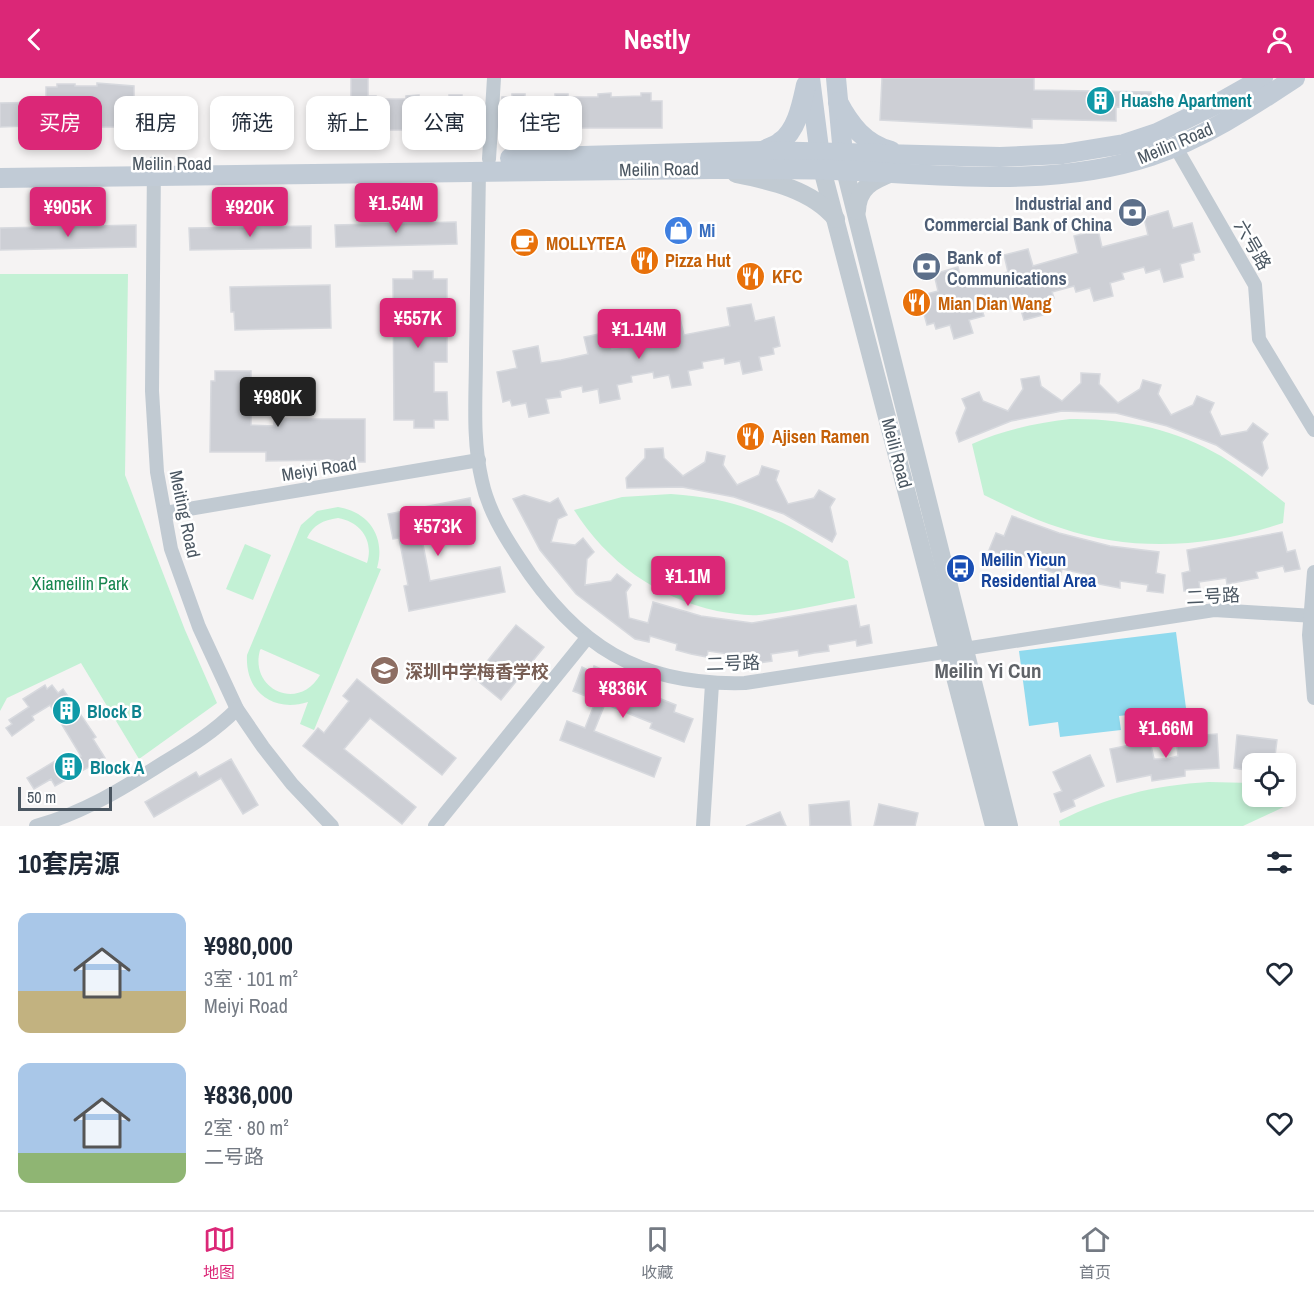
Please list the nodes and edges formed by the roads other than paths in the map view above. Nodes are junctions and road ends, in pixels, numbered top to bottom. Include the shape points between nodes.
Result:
1 (494, 78) edge
2 (809, 78) edge
3 (836, 78) edge
4 (1263, 78) edge
5 (1295, 78) edge
6 (838, 102) junction
7 (1175, 146) junction
8 (763, 151) junction
9 (914, 156) junction
10 (821, 161) junction
11 (844, 162) junction
12 (0, 165) edge
13 (484, 165) junction
14 (711, 169) junction
15 (155, 170) junction
16 (892, 173) junction
17 (0, 178) edge
18 (836, 219) junction
19 (859, 228) junction
20 (1314, 430) edge
21 (479, 460) junction
22 (165, 513) junction
23 (1314, 572) edge
24 (1313, 615) edge
25 (587, 638) junction
26 (957, 651) junction
27 (712, 684) junction
28 (1314, 698) edge
29 (237, 709) junction
30 (36, 826) edge
31 (332, 826) edge
32 (435, 826) edge
33 (703, 826) edge
34 (994, 826) edge
35 (1009, 826) edge

1 - 13 street, 二号路
2 - 8 main road via 792,128 781,142
2 - 10 main road, Meili Road
3 - 6 main road, Meili Road
4 - 9 main road, Meilin Road via 1202,112 1124,144 1042,156
5 - 7 main road, Meilin Road
6 - 9 main road via 856,131 869,141
6 - 11 main road, Meili Road
7 - 16 main road, Meilin Road via 1124,163 1054,174 997,177
7 - 20 street, 六号路 via 1255,285 1259,339
8 - 10 main road, Meilin Road
8 - 13 main road, Meilin Road
9 - 11 main road, Meilin Road
10 - 11 main road, Meilin Road
10 - 14 main road, Meilin Road
10 - 18 street, Meili Road
11 - 16 main road, Meilin Road
11 - 19 street, Meili Road
12 - 15 main road, Meilin Road
13 - 14 main road, Meilin Road
13 - 15 main road, Meilin Road
13 - 21 street, 二号路 via 475,431
14 - 18 street via 799,192 817,201
15 - 17 main road, Meilin Road
15 - 22 street, Meiting Road via 152,391 157,472
16 - 19 street via 872,181 860,194
18 - 26 street, Meili Road
19 - 26 street, Meili Road
21 - 22 street, Meiyi Road
21 - 25 street, 二号路 via 497,524 530,575
22 - 29 street, Meiting Road via 171,549 199,627
23 - 24 street
24 - 26 street, 二号路 via 1214,610
24 - 28 street via 1310,635
25 - 27 street, 二号路 via 646,670
25 - 32 street
26 - 27 street, 二号路 via 745,683
26 - 34 street, Meili Road
26 - 35 street, Meili Road
27 - 33 street
29 - 30 street via 217,729 122,789 83,810
29 - 31 street, Meiting Road via 292,784

